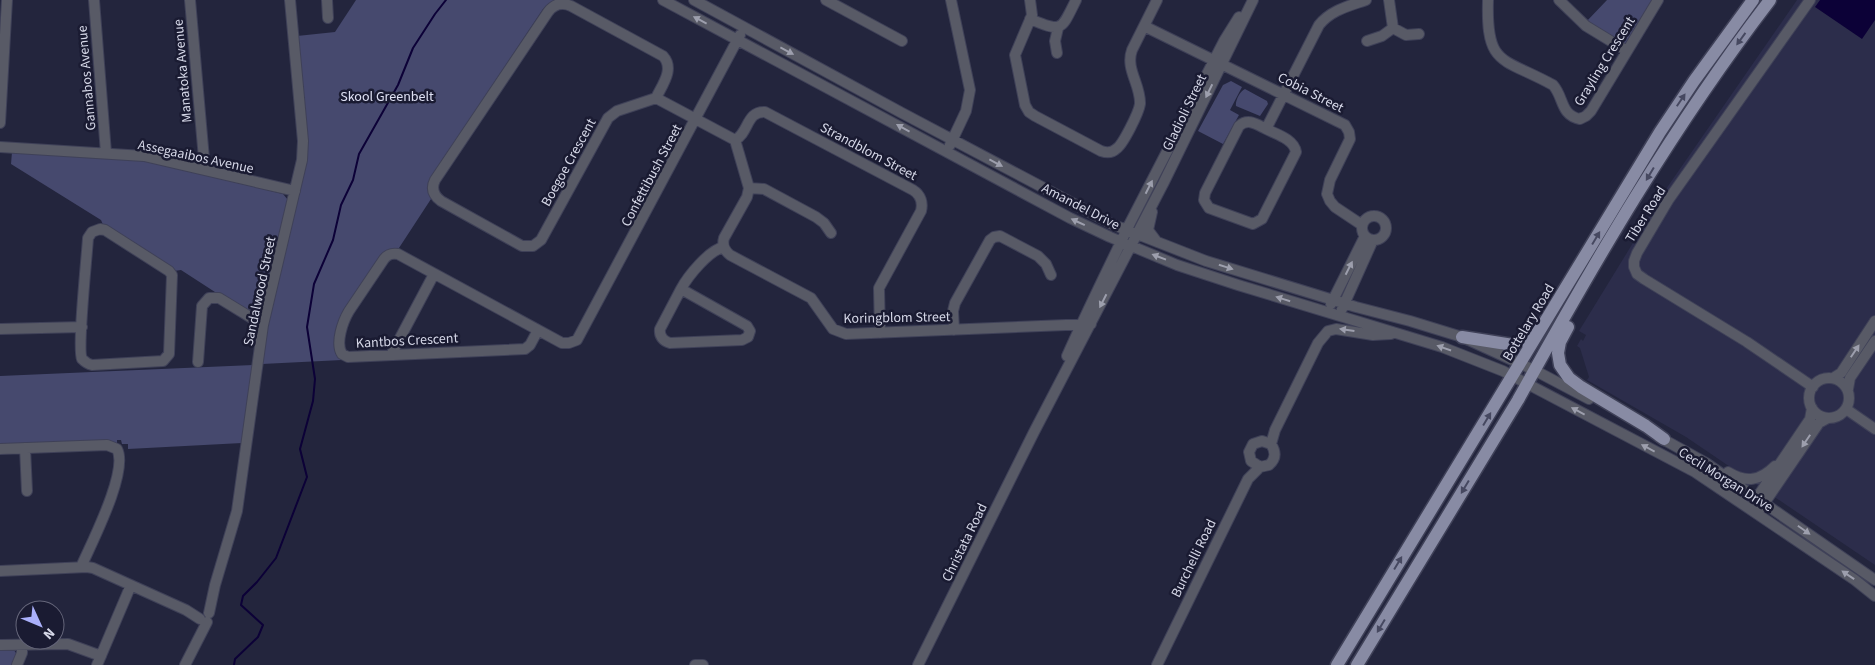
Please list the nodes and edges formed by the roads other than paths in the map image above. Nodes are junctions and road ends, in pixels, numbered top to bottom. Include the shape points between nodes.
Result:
1 (7, 0) edge
2 (94, 0) edge
3 (190, 0) edge
4 (290, 0) edge
5 (327, 0) edge
6 (663, 0) edge
7 (694, 0) edge
8 (826, 0) edge
9 (951, 0) edge
10 (1030, 0) edge
11 (1076, 0) edge
12 (1157, 0) edge
13 (1252, 0) edge
14 (1366, 0) edge
15 (1389, 0) edge
16 (1488, 0) edge
17 (1560, 0) edge
18 (1658, 0) edge
19 (1753, 0) edge
20 (1770, 0) edge
21 (1810, 0) edge
22 (842, 4) edge
23 (328, 18) dead end
24 (1030, 19) junction
25 (1144, 26) junction
26 (744, 28) junction
27 (1058, 28) junction
28 (1393, 28) junction
29 (1419, 34) dead end
30 (738, 40) junction
31 (902, 41) dead end
32 (1367, 41) dead end
33 (1627, 51) junction
34 (1057, 53) dead end
35 (1218, 63) junction
36 (1283, 93) junction
37 (656, 98) junction
38 (697, 118) junction
39 (0, 123) edge
40 (1266, 129) junction
41 (735, 140) junction
42 (953, 140) junction
43 (0, 147) edge
44 (946, 152) junction
45 (106, 153) junction
46 (205, 170) junction
47 (1163, 184) junction
48 (749, 188) junction
49 (295, 191) junction
50 (1364, 221) junction
51 (1616, 231) junction
52 (1131, 232) junction
53 (831, 233) dead end
54 (1369, 238) junction
55 (1126, 244) junction
56 (1159, 244) junction
57 (724, 247) junction
58 (434, 274) junction
59 (1051, 275) dead end
60 (1570, 280) junction
61 (681, 289) junction
62 (1333, 299) junction
63 (1344, 303) junction
64 (1328, 312) junction
65 (1339, 316) junction
66 (1875, 321) edge
67 (1086, 324) junction
68 (263, 325) junction
69 (82, 327) junction
70 (0, 329) edge
71 (538, 330) junction
72 (954, 330) junction
73 (880, 333) junction
74 (1395, 333) junction
75 (580, 335) joint
76 (1462, 337) junction
77 (1875, 341) edge
78 (391, 355) junction
79 (198, 362) dead end
80 (1520, 363) junction
81 (1534, 370) junction
82 (1512, 376) junction
83 (1833, 378) junction
84 (1527, 384) junction
85 (1813, 387) junction
86 (1848, 389) junction
87 (1812, 408) junction
88 (1846, 409) junction
89 (1828, 418) junction
90 (1875, 429) edge
91 (1664, 439) junction
92 (1271, 444) junction
93 (25, 448) junction
94 (0, 450) edge
95 (1694, 456) junction
96 (1784, 456) junction
97 (1255, 464) junction
98 (27, 491) dead end
99 (1761, 500) junction
100 (1754, 511) junction
101 (81, 567) junction
102 (0, 570) edge
103 (1875, 580) edge
104 (131, 585) junction
105 (1875, 596) edge
106 (204, 616) junction
107 (65, 644) edge
108 (0, 645) edge
109 (15, 645) edge
110 (22, 650) edge
111 (99, 660) edge
112 (17, 665) edge
113 (185, 665) edge
114 (695, 665) edge
115 (703, 665) edge
116 (918, 665) edge
117 (1157, 665) edge
118 (1337, 665) edge
119 (1357, 665) edge

1 - 39 street
2 - 45 street, Gannabos Avenue
3 - 46 street, Manatoka Avenue
4 - 49 street, Sandalwood Street via 303,141
5 - 23 street
30 -> 6 street, Amandel Drive
7 - 26 street, Amandel Drive
8 - 22 street
9 - 42 street via 970,90 966,111
10 - 24 street
11 - 27 street
12 - 25 street
13 - 35 street, Gladioli Street
14 - 36 street via 1336,10 1322,21
15 - 28 street
16 - 33 street, Grayling Crescent via 1488,30 1495,52 1506,62 1553,85 1564,109 1577,119 1588,114
17 - 33 street via 1586,26
18 - 33 street, Grayling Crescent
60 -> 19 main road, Bottelary Road via 1669,119
20 -> 51 main road, Bottelary Road via 1690,110
21 - 85 street, Tiber Road via 1669,199 1637,253 1634,264 1635,271 1644,279
22 - 31 street
24 - 25 street via 1014,55 1026,109 1105,152 1121,145 1139,108 1130,58
24 - 27 street
25 - 35 street, Cobia Street
26 - 30 street, Confettibush Street
26 -> 42 street, Amandel Drive
27 - 34 street
28 - 29 street via 1406,36
28 - 32 street
30 - 38 street, Confettibush Street
44 -> 30 street, Amandel Drive
35 - 36 street, Cobia Street
35 -> 47 street, Gladioli Street
52 -> 35 street, Gladioli Street
36 - 40 street
36 - 50 street, Cobia Street via 1347,127 1350,140 1330,180 1328,194 1332,204
37 - 37 street, Boegoe Crescent via 669,70 667,61 660,54 571,6 553,7 434,183 434,192 438,199 522,246 532,246 541,240 608,118 617,111
37 - 38 street
38 - 41 street
38 - 75 street, Confettibush Street
40 - 40 street via 1292,142 1296,152 1265,216 1253,224 1211,209 1205,204 1205,193 1239,126 1249,121
41 - 48 street
41 - 73 street, Strandblom Street via 753,115 765,112 919,196 921,211 880,288
42 - 44 street
42 -> 52 street, Amandel Drive
43 - 45 street, Assegaaibos Avenue
55 -> 44 street, Amandel Drive
45 - 46 street, Assegaaibos Avenue via 144,156
46 - 49 street, Assegaaibos Avenue
47 - 52 street, Gladioli Street
47 - 56 street via 1148,227
48 - 53 street via 764,189 816,217
48 - 57 street via 724,238
49 - 68 street, Sandalwood Street
50 - 54 street
50 - 54 street via 1377,216 1386,223 1384,235 1377,239
51 - 81 main road, Bottelary Road
51 - 91 main road via 1587,296 1560,342 1558,358 1573,382
52 - 55 street
52 - 56 street, Amandel Drive
62 -> 54 street
54 - 63 street
64 -> 55 street, Amandel Drive via 1177,265
55 - 67 street
56 -> 62 street, Amandel Drive
57 - 61 street via 714,251
57 - 73 street, Koringblom Street via 730,255 811,298 837,332
58 - 71 street, Kantbos Crescent
58 - 78 street
58 - 78 street, Kantbos Crescent via 398,254 389,255 347,314 339,343 342,354 348,357
59 - 72 street via 1038,256 1003,237 994,236 955,303
60 - 76 main road via 1521,342 1512,345
60 - 80 main road, Bottelary Road
61 - 61 street via 747,326 748,336 742,340 665,341 660,329
62 - 63 street, Amandel Drive
62 - 64 street
63 - 65 street
63 - 76 street, Amandel Drive
64 - 65 street, Amandel Drive
65 - 74 street, Amandel Drive
83 -> 66 street via 1841,373
67 - 72 street, Koringblom Street
67 - 116 street, Christata Road
68 - 79 street via 219,298 209,298 202,306
68 - 106 street, Sandalwood Street via 238,502
69 - 69 street via 88,238 94,230 105,230 171,273 169,354 163,361 89,364 82,356
69 - 70 street
71 - 75 street, Kantbos Crescent via 565,344
71 - 78 street, Kantbos Crescent via 525,349
72 - 73 street, Koringblom Street
82 -> 74 street, Amandel Drive via 1442,347
74 -> 92 street via 1373,335 1336,329 1324,334
76 - 80 street, Amandel Drive
77 - 86 street via 1850,378
80 - 81 street, Cecil Morgan Drive
80 - 82 main road, Bottelary Road
81 - 84 main road, Bottelary Road
81 - 91 street, Cecil Morgan Drive
82 - 84 street, Cecil Morgan Drive
118 -> 82 main road, Bottelary Road
83 - 85 street via 1821,380
83 - 86 street
100 -> 84 street, Cecil Morgan Drive via 1695,472
84 -> 119 main road, Bottelary Road
85 - 87 street via 1810,395
86 - 88 street
87 - 89 street
87 - 96 street via 1811,417
88 - 89 street
88 - 90 street
89 -> 99 street via 1819,423
91 - 95 street, Cecil Morgan Drive
92 - 97 street, Burchelli Road via 1275,453 1272,462 1269,465
92 - 97 street, Burchelli Road via 1262,441 1253,444 1249,452
93 - 94 street
93 - 98 street
93 - 101 street via 107,444 118,452 115,489
95 - 96 street via 1748,480 1765,475
95 - 99 street, Cecil Morgan Drive
96 - 99 street
97 - 117 street, Burchelli Road
99 - 100 street
99 -> 103 street, Cecil Morgan Drive
105 -> 100 street, Cecil Morgan Drive
101 - 102 street
101 - 104 street via 93,568
104 - 106 street
104 - 111 street
106 - 113 street, Sandalwood Street via 197,641
107 - 111 street
108 - 109 street
110 - 112 street
114 - 115 street

